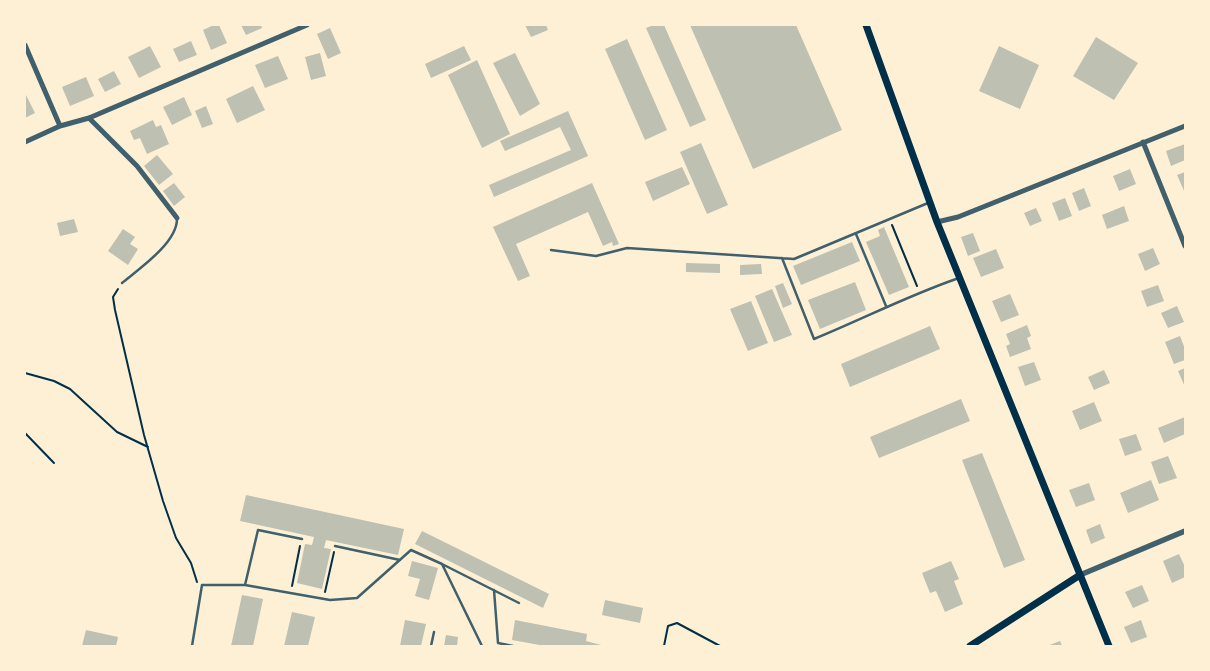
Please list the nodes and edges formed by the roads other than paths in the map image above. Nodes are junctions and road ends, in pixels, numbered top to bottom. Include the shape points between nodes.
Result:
1 (307, 25) edge
2 (866, 25) edge
3 (25, 45) edge
4 (89, 118) junction
5 (60, 126) junction
6 (1185, 126) edge
7 (25, 142) edge
8 (1144, 142) junction
9 (930, 202) junction
10 (177, 218) joint
11 (937, 222) junction
12 (855, 233) junction
13 (1185, 246) edge
14 (551, 250) dead end
15 (782, 258) junction
16 (960, 278) junction
17 (122, 283) road end
18 (886, 306) junction
19 (1185, 531) edge
20 (302, 539) road end
21 (335, 546) road end
22 (400, 560) junction
23 (442, 564) junction
24 (1080, 575) junction
25 (245, 585) junction
26 (494, 590) junction
27 (519, 602) dead end
28 (434, 632) dead end
29 (192, 646) edge
30 (432, 646) edge
31 (482, 646) edge
32 (513, 646) edge
33 (970, 646) edge
34 (1109, 646) edge

1 - 4 street
2 - 9 main road
3 - 5 street
4 - 5 street
4 - 10 street via 137,166
5 - 7 street
6 - 8 street
8 - 11 street via 958,217
8 - 13 street
9 - 11 main road
9 - 12 lane
10 - 17 lane via 173,235 153,258
11 - 16 main road
12 - 15 lane via 794,259
12 - 18 lane
14 - 15 lane via 596,256 627,248
15 - 18 lane via 814,338 868,317
16 - 18 lane
16 - 24 main road
19 - 24 street
20 - 25 lane via 258,530
21 - 22 lane
22 - 23 lane via 411,550
22 - 25 lane via 357,598 324,599
23 - 26 lane
23 - 31 lane
24 - 33 main road
24 - 34 main road
25 - 29 lane via 202,585
26 - 27 lane
26 - 32 lane via 498,643
28 - 30 lane

